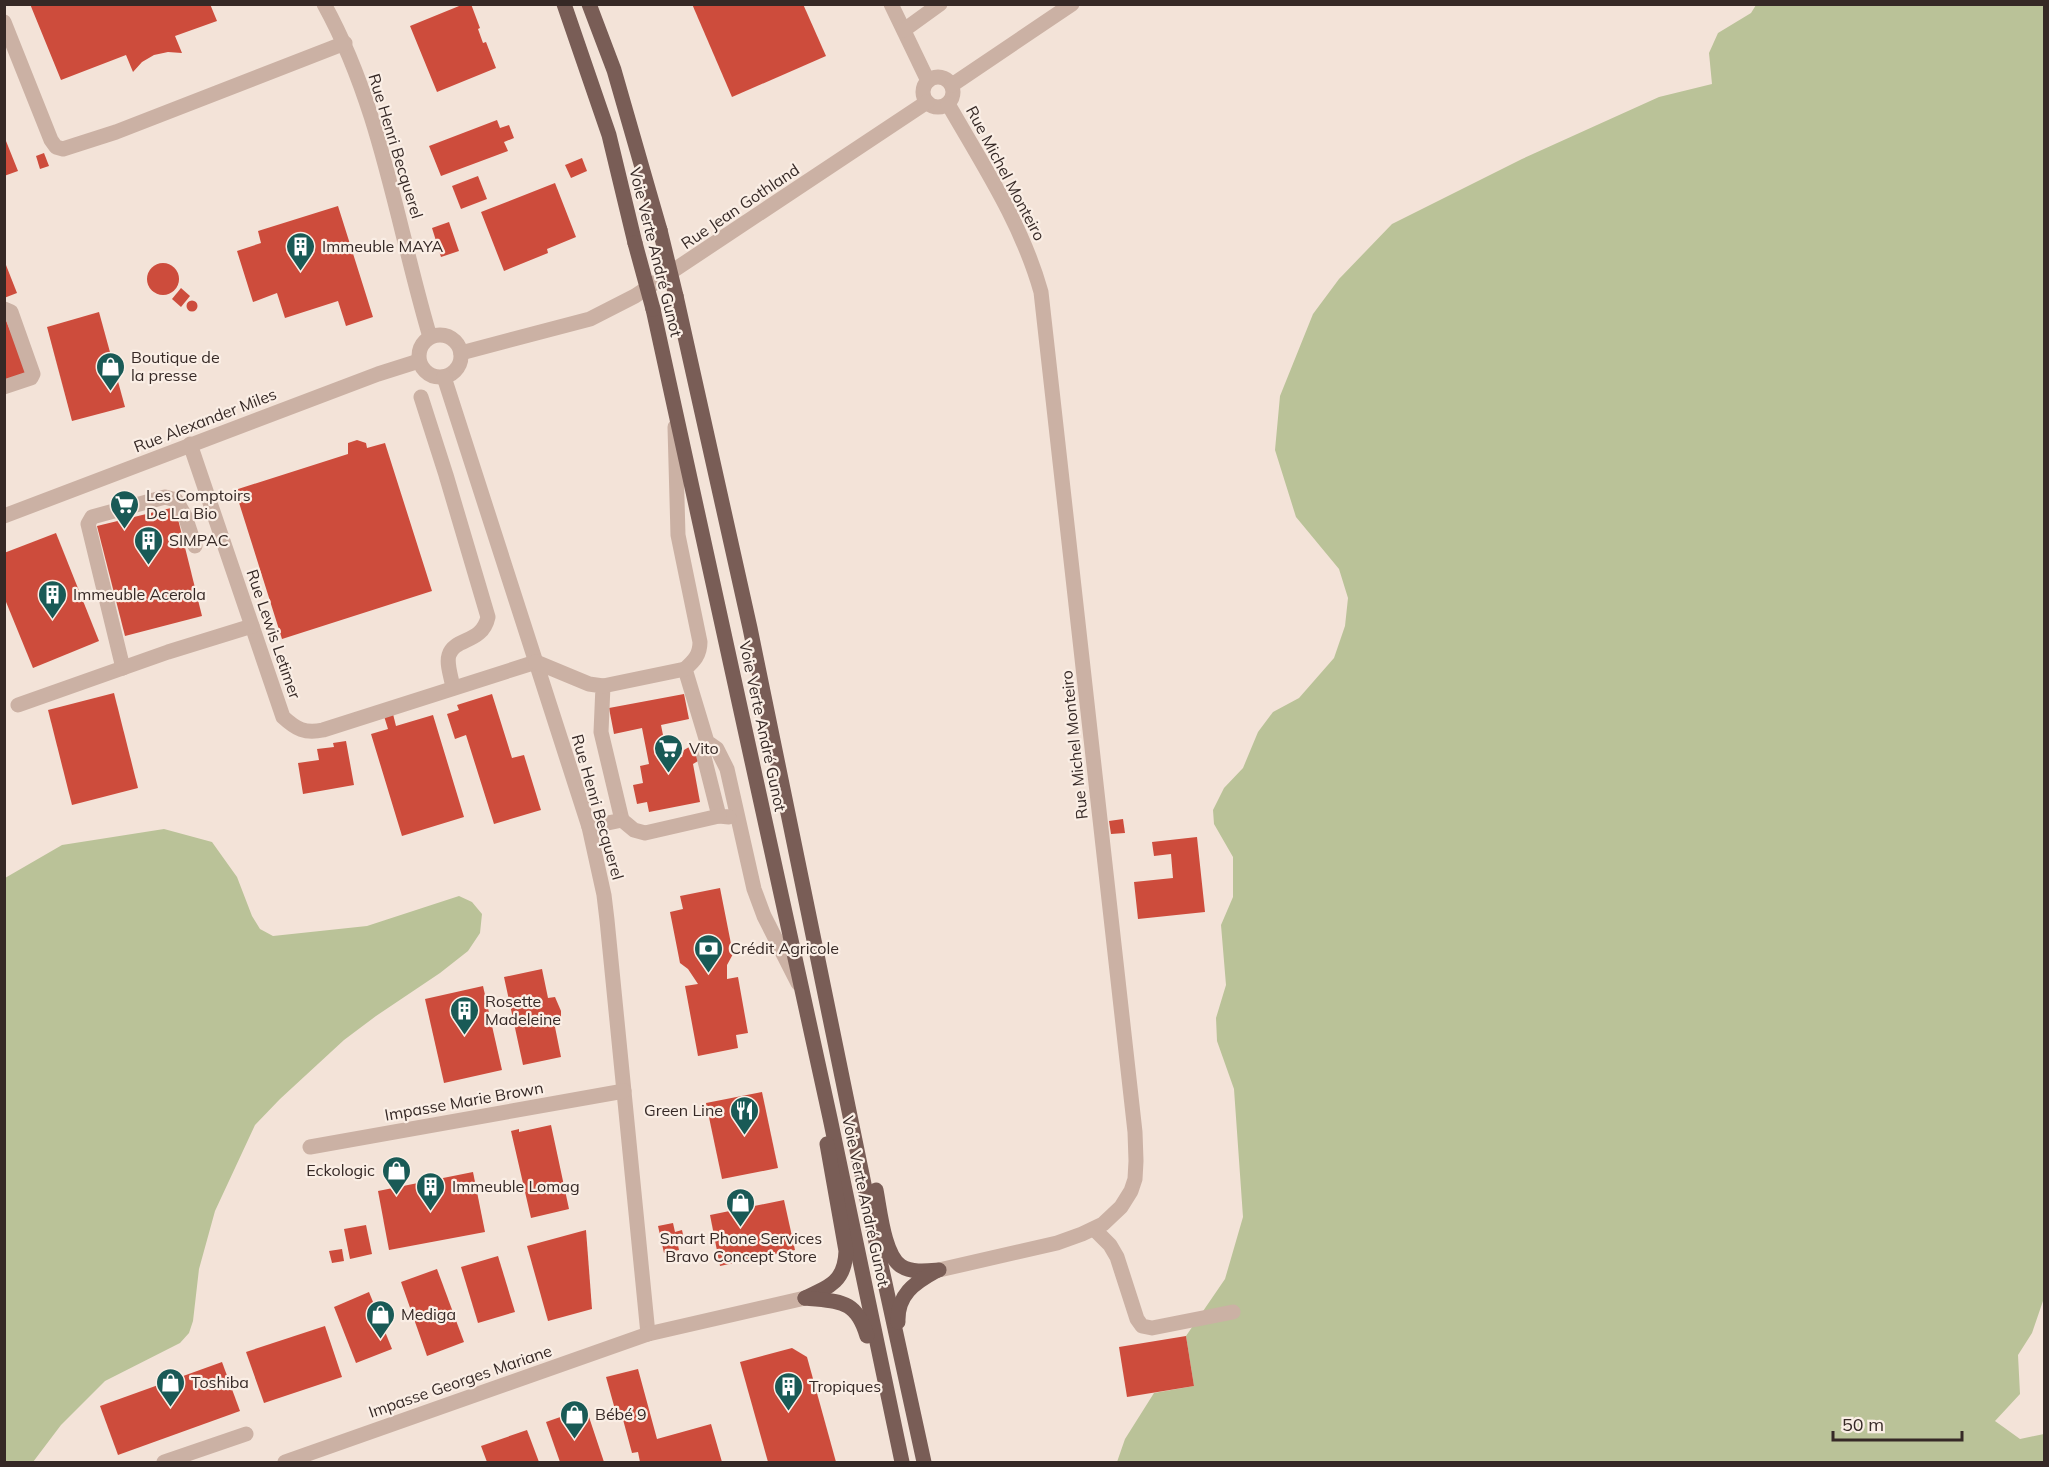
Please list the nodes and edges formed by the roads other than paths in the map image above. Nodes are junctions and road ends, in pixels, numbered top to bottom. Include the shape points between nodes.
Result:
1 (324, 4) edge
2 (564, 4) edge
3 (589, 4) edge
4 (891, 4) edge
5 (940, 4) edge
6 (1072, 4) edge
7 (6, 27) edge
8 (904, 30) junction
9 (345, 43) junction
10 (928, 81) junction
11 (952, 85) junction
12 (927, 102) junction
13 (948, 104) junction
14 (4, 309) edge
15 (430, 337) junction
16 (461, 353) junction
17 (419, 361) junction
18 (444, 377) junction
19 (4, 387) edge
20 (421, 397) dead end
21 (675, 409) junction
22 (190, 444) junction
23 (4, 516) edge
24 (195, 546) dead end
25 (252, 626) junction
26 (536, 662) junction
27 (123, 668) junction
28 (685, 669) junction
29 (603, 686) junction
30 (453, 688) junction
31 (18, 705) dead end
32 (707, 742) junction
33 (719, 816) junction
34 (622, 820) junction
35 (738, 821) junction
36 (589, 827) junction
37 (802, 992) junction
38 (624, 1091) junction
39 (830, 1118) junction
40 (852, 1120) junction
41 (310, 1147) dead end
42 (1094, 1229) junction
43 (939, 1270) junction
44 (806, 1298) junction
45 (1233, 1312) dead end
46 (648, 1334) junction
47 (902, 1368) junction
48 (885, 1384) junction
49 (246, 1434) dead end
50 (164, 1462) edge
51 (285, 1462) edge
52 (902, 1462) edge
53 (924, 1462) edge

1 - 9 street, Rue Henri Becquerel
2 - 21 main road, Voie Verte André Gunot, bridge via 609,135
3 - 40 main road, Voie Verte André Gunot, bridge via 614,70 676,296 750,628
4 - 8 street
5 - 8 street
6 - 11 street
7 - 9 street via 48,135 53,144 63,149
8 - 10 street
9 - 15 street, Rue Henri Becquerel via 395,199
10 - 11 street via 941,78
10 - 12 street via 924,93
11 - 13 street via 953,95
12 - 13 street via 935,106
12 - 16 street, Rue Jean Gothland via 635,296 590,319
13 - 42 street, Rue Michel Monteiro via 1024,240 1041,292 1135,1132 1135,1179 1131,1191 1121,1207
14 - 19 street via 10,312 33,374
15 - 16 street via 449,337
15 - 17 street via 420,347
16 - 18 street via 455,371
17 - 18 street via 426,372
17 - 22 street, Rue Alexander Miles
18 - 26 street, Rue Henri Becquerel
20 - 30 street via 488,617 480,633 452,650 449,656
21 - 28 street via 678,535 700,642 700,651
21 - 37 main road, Voie Verte André Gunot
22 - 23 street, Rue Alexander Miles
22 - 25 street, Rue Lewis Letimer
24 - 27 street via 176,500 165,497 92,517 88,524
25 - 27 street
25 - 30 street, Rue Lewis Letimer via 283,717 301,731 323,730
26 - 29 street
26 - 30 street, Rue Lewis Letimer
26 - 36 street, Rue Henri Becquerel
27 - 31 street
28 - 29 street
28 - 32 street
29 - 34 street via 601,732
32 - 33 street via 703,753
32 - 35 street via 717,749 727,769
33 - 34 street via 645,832 634,830
33 - 35 street
34 - 36 street
35 - 37 street via 764,916
36 - 38 street, Rue Henri Becquerel via 604,894
37 - 39 main road, Voie Verte André Gunot
38 - 41 street, Impasse Marie Brown
38 - 46 street, Rue Henri Becquerel
39 - 44 main road via 827,1149 846,1262 835,1282
39 - 48 main road, Voie Verte André Gunot
40 - 43 main road via 863,1134 891,1256 909,1269
40 - 47 main road, Voie Verte André Gunot
42 - 43 street, Rue Michel Monteiro via 1057,1243
42 - 45 street via 1117,1257 1142,1326 1152,1328
43 - 47 main road via 912,1286 899,1304
44 - 46 street, Impasse Georges Mariane
44 - 48 main road via 854,1310 862,1320
46 - 51 street, Impasse Georges Mariane
47 - 53 main road, Voie Verte André Gunot
48 - 52 main road, Voie Verte André Gunot
49 - 50 street

